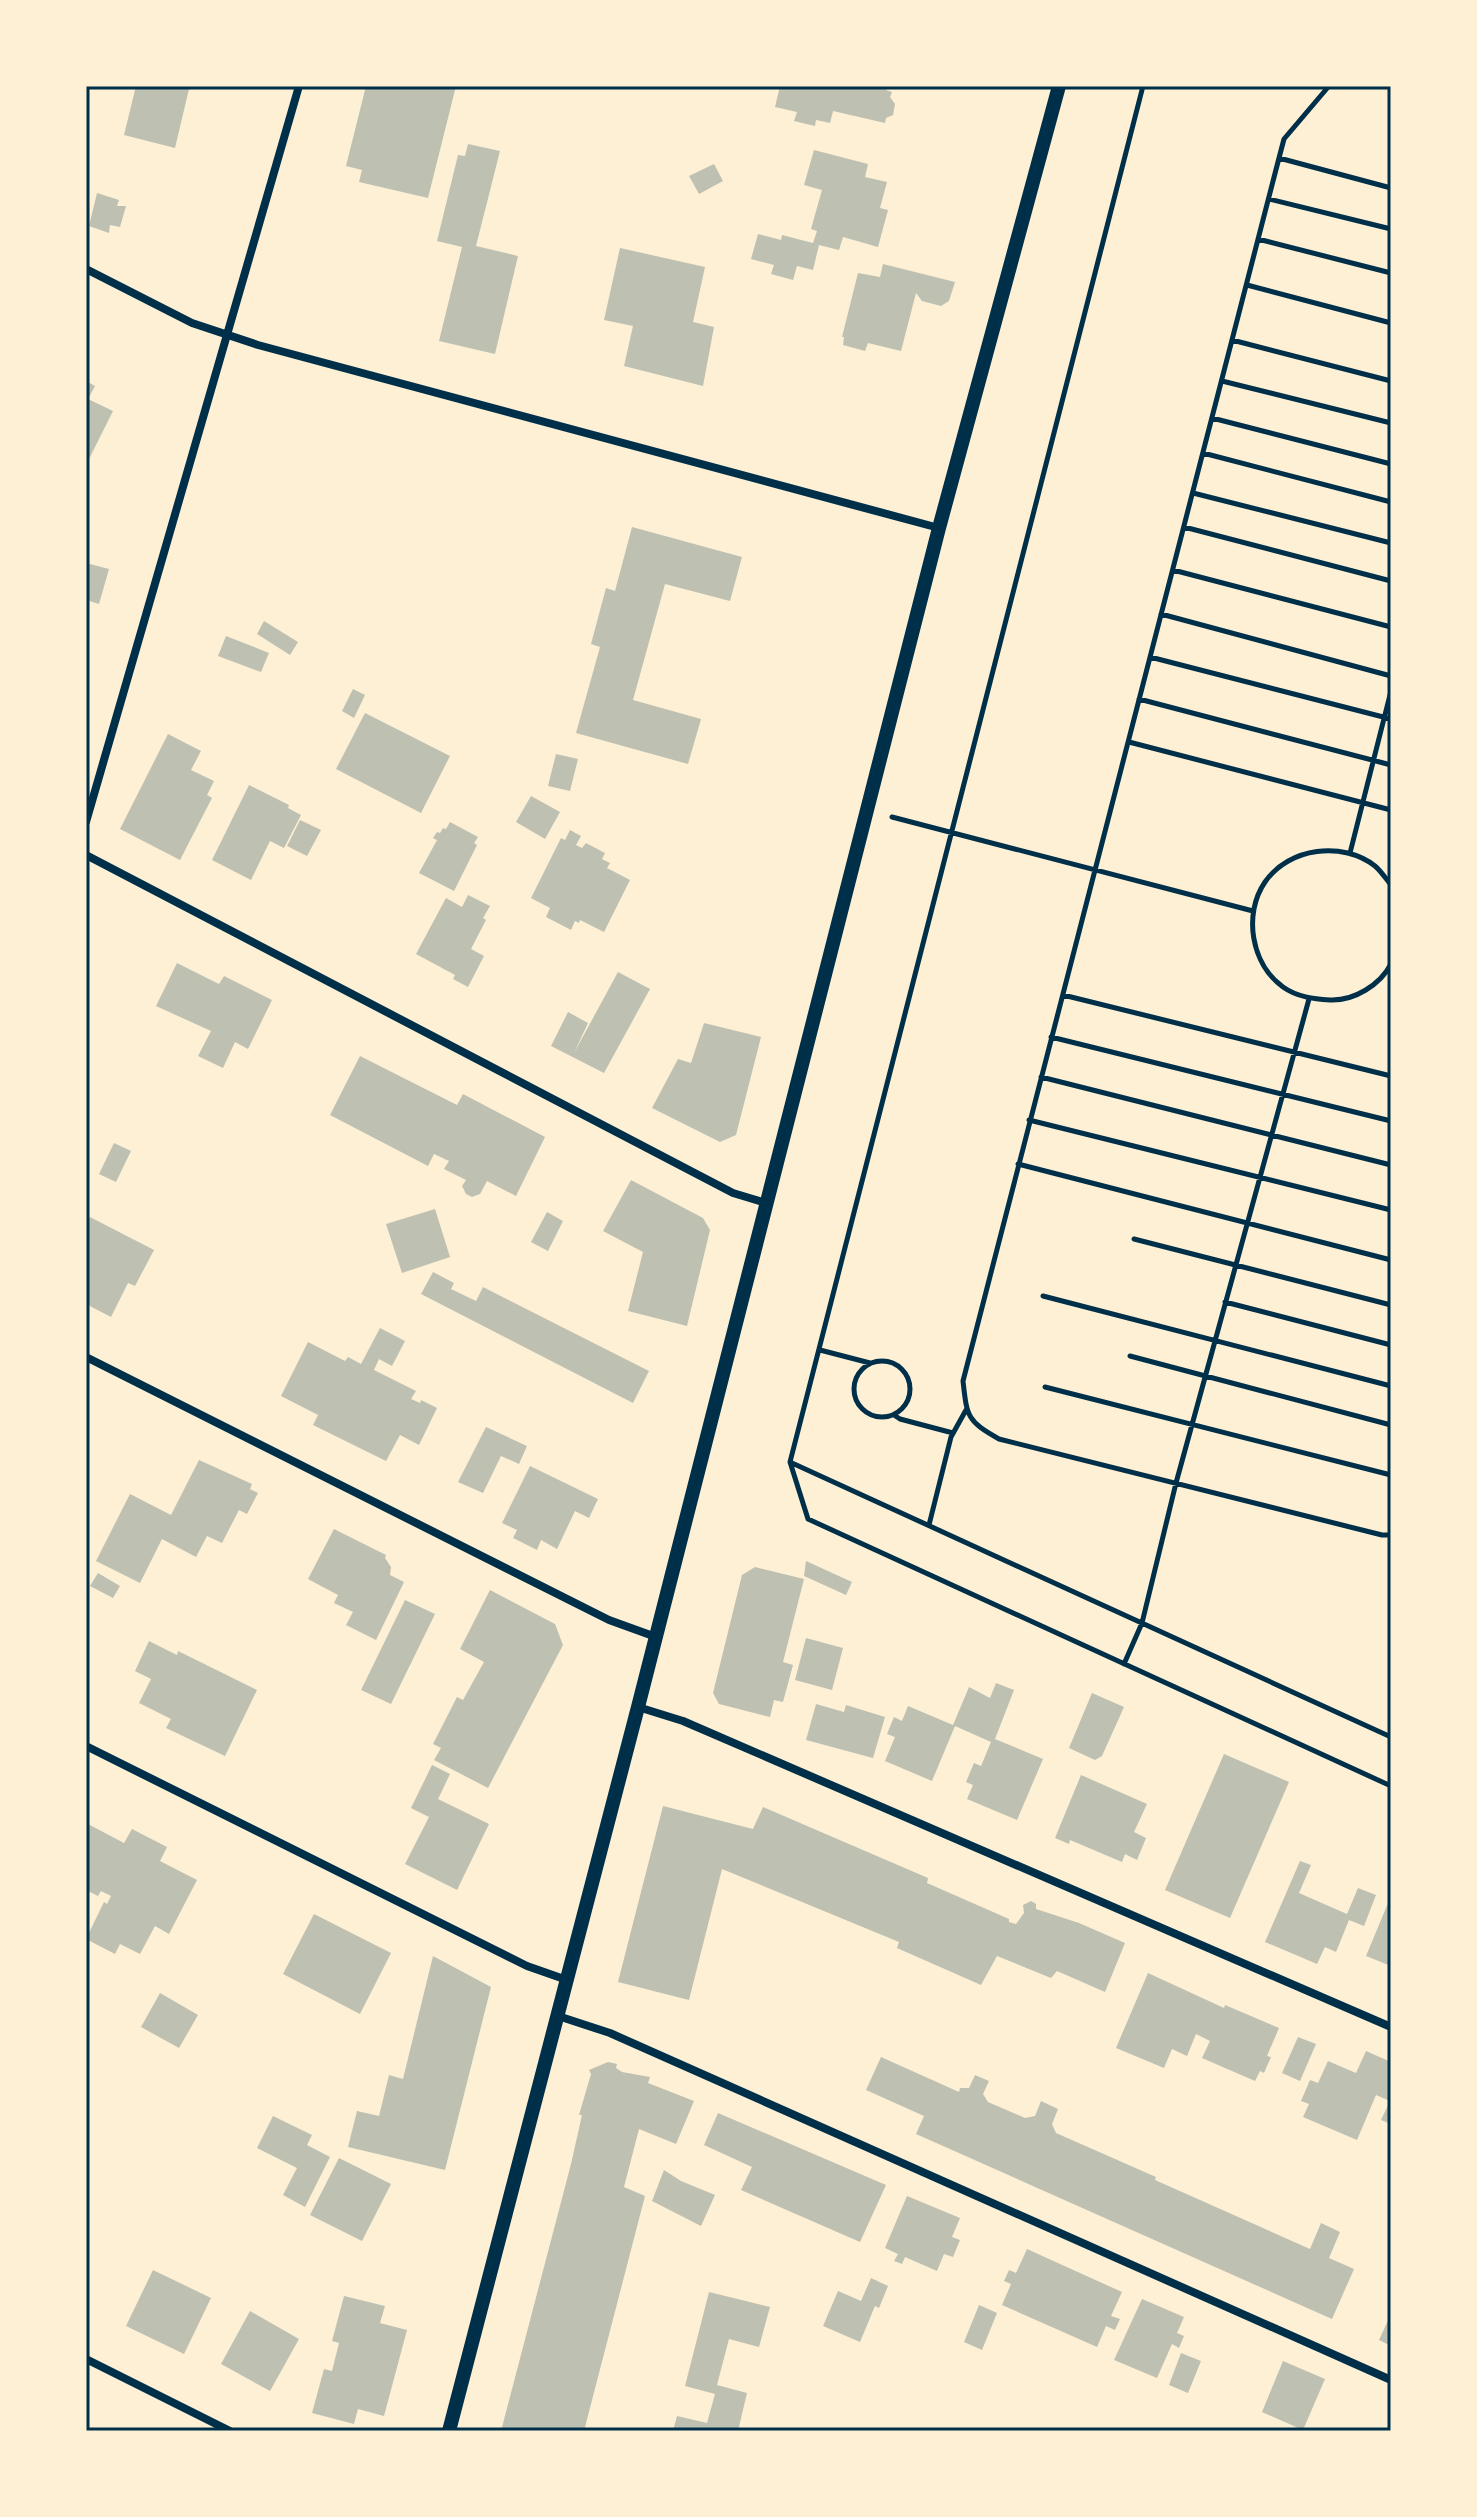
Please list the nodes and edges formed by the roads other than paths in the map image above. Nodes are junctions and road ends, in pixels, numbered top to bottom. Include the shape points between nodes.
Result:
1 (299, 86) edge
2 (1059, 86) edge
3 (86, 269) edge
4 (228, 335) junction
5 (939, 528) junction
6 (86, 822) edge
7 (86, 855) edge
8 (766, 1203) junction
9 (86, 1357) edge
10 (656, 1637) junction
11 (638, 1707) junction
12 (86, 1746) edge
13 (567, 1981) junction
14 (558, 2016) junction
15 (1391, 2027) edge
16 (86, 2359) edge
17 (1391, 2380) edge
18 (230, 2431) edge
19 (449, 2431) edge

1 - 4 street
2 - 5 street
3 - 4 street via 192,323
4 - 5 street
4 - 6 street
5 - 8 street
7 - 8 street via 733,1193
8 - 10 street
9 - 10 street via 609,1620
10 - 11 street
11 - 13 street
11 - 15 street via 698,1727
12 - 13 street via 527,1966
13 - 14 street
14 - 17 street via 610,2033
14 - 19 street
16 - 18 street

